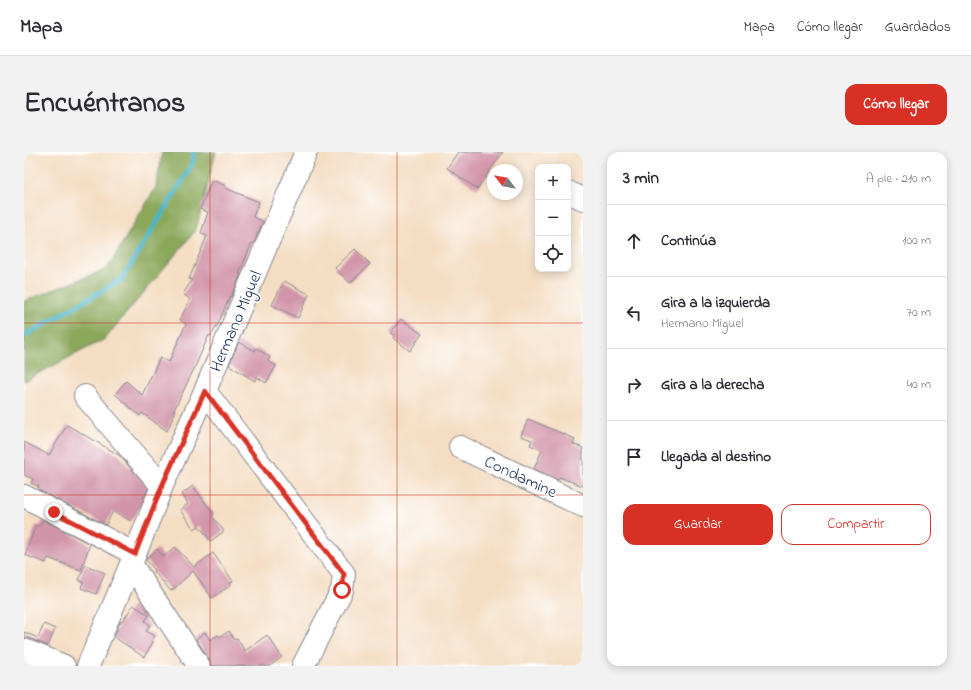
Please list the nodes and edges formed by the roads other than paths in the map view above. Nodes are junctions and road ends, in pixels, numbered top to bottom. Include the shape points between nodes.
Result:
1 (306, 152) edge
2 (571, 193) edge
3 (583, 199) edge
4 (205, 391) junction
5 (85, 396) dead end
6 (460, 447) dead end
7 (162, 486) junction
8 (24, 496) edge
9 (583, 506) edge
10 (133, 559) junction
11 (24, 650) edge
12 (64, 666) edge
13 (88, 666) edge
14 (200, 666) edge
15 (304, 666) edge

1 - 4 street, Hermano Miguel
2 - 3 street
4 - 7 street, Hermano Miguel
4 - 15 street via 344,574 342,590
5 - 7 street
6 - 9 street, Condamine
7 - 10 street, Hermano Miguel
8 - 10 street
10 - 13 street, Hermano Miguel
10 - 14 street
11 - 12 street

